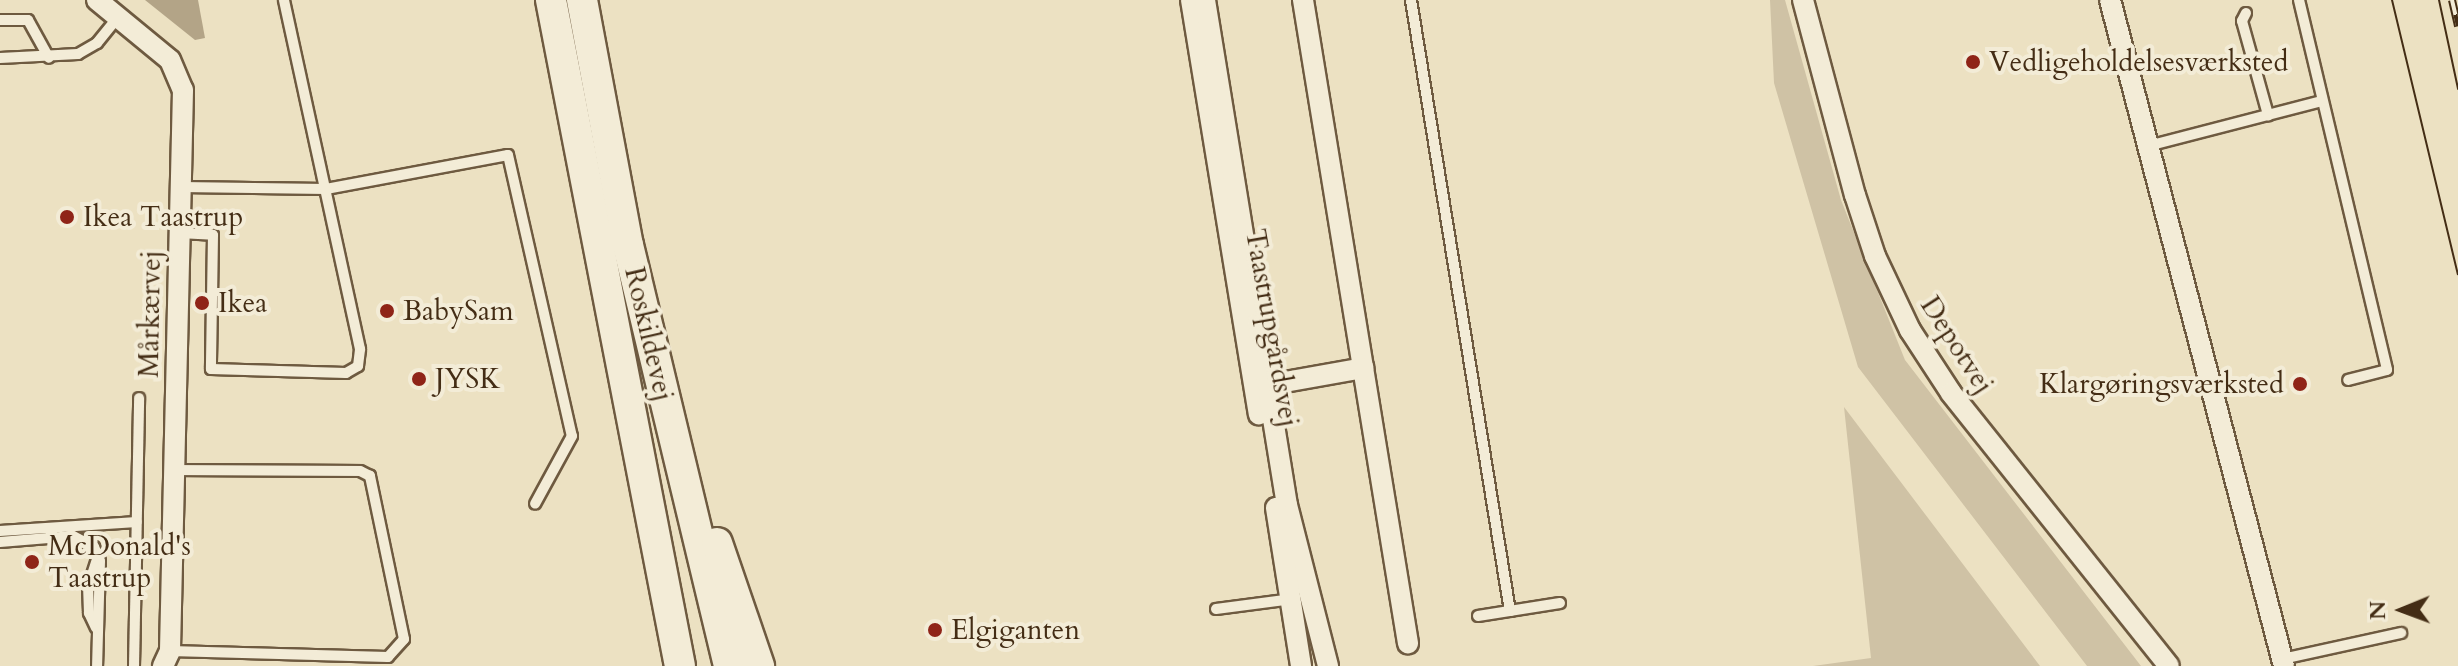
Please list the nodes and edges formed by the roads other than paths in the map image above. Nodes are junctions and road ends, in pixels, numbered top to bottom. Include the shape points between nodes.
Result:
1 (97, 0) edge
2 (284, 0) edge
3 (551, 0) edge
4 (582, 0) edge
5 (1191, 0) edge
6 (1205, 0) edge
7 (1303, 0) edge
8 (1411, 0) edge
9 (1803, 0) edge
10 (2110, 0) edge
11 (2299, 0) edge
12 (2246, 13) dead end
13 (118, 17) junction
14 (0, 20) edge
15 (0, 58) edge
16 (49, 58) junction
17 (2322, 101) junction
18 (2268, 115) junction
19 (2148, 146) junction
20 (181, 187) junction
21 (326, 189) junction
22 (179, 233) junction
23 (1363, 368) junction
24 (2348, 380) dead end
25 (1268, 385) junction
26 (629, 396) junction
27 (139, 398) dead end
28 (174, 470) junction
29 (535, 504) dead end
30 (690, 506) junction
31 (137, 522) junction
32 (0, 531) edge
33 (0, 542) edge
34 (1314, 596) junction
35 (1290, 599) junction
36 (1560, 603) dead end
37 (1216, 609) dead end
38 (1510, 611) junction
39 (1478, 616) dead end
40 (2401, 633) dead end
41 (1408, 643) dead end
42 (166, 658) edge
43 (2283, 662) edge
44 (97, 666) edge
45 (134, 666) edge
46 (659, 666) edge
47 (680, 666) edge
48 (729, 666) edge
49 (759, 666) edge
50 (1301, 666) edge
51 (1328, 666) edge
52 (2169, 666) edge

1 - 13 street, Mårkærvej
2 - 21 lane
3 - 26 main road, Roskildevej
4 - 30 main road, Roskildevej via 628,245
5 - 35 street, Taastrupgårdsvej
6 - 25 street, Taastrupgårdsvej
7 - 23 street
8 - 38 lane
9 - 52 street, Depotvej via 1855,195 1875,256 1910,330 1951,393
10 - 19 street
11 - 17 lane
12 - 18 lane via 2242,21
13 - 16 lane via 97,43 78,54
13 - 20 street, Mårkærvej via 179,73
14 - 16 lane via 28,20
15 - 16 lane
17 - 18 lane
17 - 24 lane via 2387,370
18 - 19 lane
19 - 43 street
20 - 21 lane
20 - 22 street, Mårkærvej
21 - 22 lane via 360,349 353,370 211,369 213,235
21 - 29 lane via 508,155 572,436
22 - 28 street, Mårkærvej
23 - 25 street, Taastrupgårdsvej
23 - 41 street
25 - 34 street, Taastrupgårdsvej via 1287,505
26 - 46 main road
26 - 47 main road, Roskildevej
27 - 31 lane
28 - 42 street, Mårkærvej
28 - 42 lane via 360,471 370,476 404,639 388,657
30 - 48 main road, Roskildevej
30 - 49 main road via 713,533
31 - 32 lane
31 - 45 lane
33 - 44 lane via 73,536 94,547
34 - 35 lane
34 - 51 street, Taastrupgårdsvej
35 - 37 lane
35 - 50 street, Taastrupgårdsvej
36 - 38 lane
38 - 39 lane
40 - 43 lane

